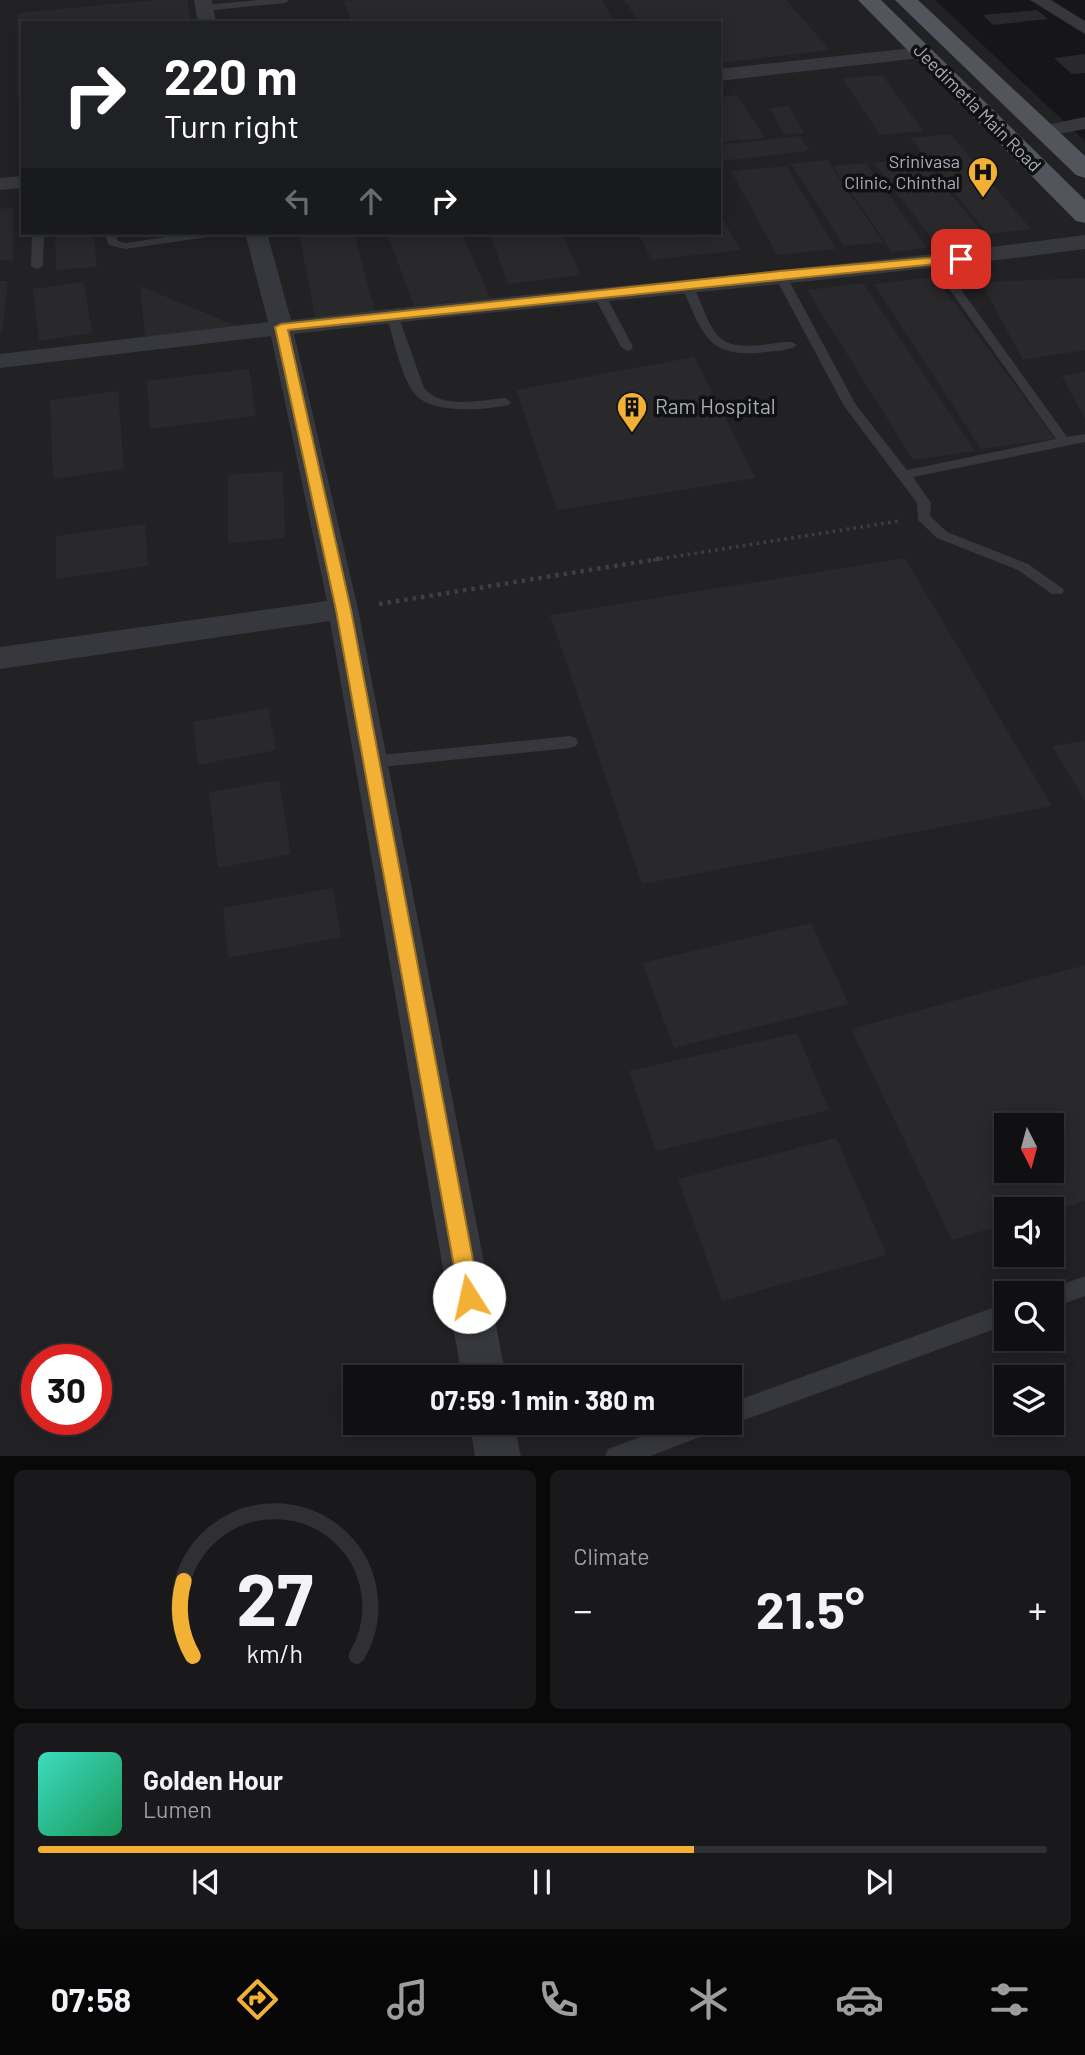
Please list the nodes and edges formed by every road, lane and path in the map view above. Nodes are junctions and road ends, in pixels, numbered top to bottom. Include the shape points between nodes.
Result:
1 (285, 0) edge
2 (869, 0) edge
3 (906, 0) edge
4 (1039, 0) edge
5 (205, 10) edge
6 (1085, 29) edge
7 (922, 53) junction
8 (721, 75) edge
9 (1085, 123) edge
10 (1044, 131) junction
11 (1085, 170) edge
12 (21, 182) edge
13 (0, 184) edge
14 (1085, 215) edge
15 (38, 235) edge
16 (110, 235) edge
17 (201, 235) edge
18 (257, 235) edge
19 (1085, 242) edge
20 (936, 262) junction
21 (37, 266) dead end
22 (780, 275) junction
23 (687, 285) junction
24 (599, 294) junction
25 (392, 316) junction
26 (281, 327) junction
27 (790, 345) dead end
28 (627, 347) dead end
29 (0, 361) edge
30 (505, 402) dead end
31 (1085, 438) edge
32 (1064, 441) junction
33 (904, 475) junction
34 (922, 517) junction
35 (1057, 591) dead end
36 (343, 610) junction
37 (0, 658) edge
38 (570, 742) dead end
39 (371, 762) junction
40 (1085, 1286) edge
41 (1064, 1294) edge
42 (994, 1318) edge
43 (482, 1365) edge
44 (742, 1410) edge
45 (494, 1435) edge
46 (675, 1435) edge
47 (498, 1456) edge
48 (620, 1456) edge

1 - 5 lane
2 - 7 main road, Jeedimetla Main Road
3 - 10 main road, Jeedimetla Main Road
4 - 6 street
7 - 8 street
7 - 14 main road, Jeedimetla Main Road
9 - 10 street
10 - 11 main road, Jeedimetla Main Road
12 - 13 street
15 - 21 lane
16 - 17 lane via 113,243 125,246
18 - 26 street
19 - 20 street
20 - 22 street
20 - 32 lane
22 - 23 street
22 - 33 lane via 850,406
23 - 24 street
23 - 27 lane via 713,339 724,347
24 - 25 street
24 - 28 lane
25 - 26 street
25 - 30 lane via 419,393 453,405
26 - 29 street
26 - 36 street
31 - 32 lane
32 - 33 lane
33 - 34 lane via 924,503
34 - 35 lane via 942,535 1023,567
34 - 36 path
36 - 37 street
36 - 39 street
38 - 39 lane
39 - 43 street
40 - 41 lane
42 - 44 lane
45 - 47 street
46 - 48 lane

